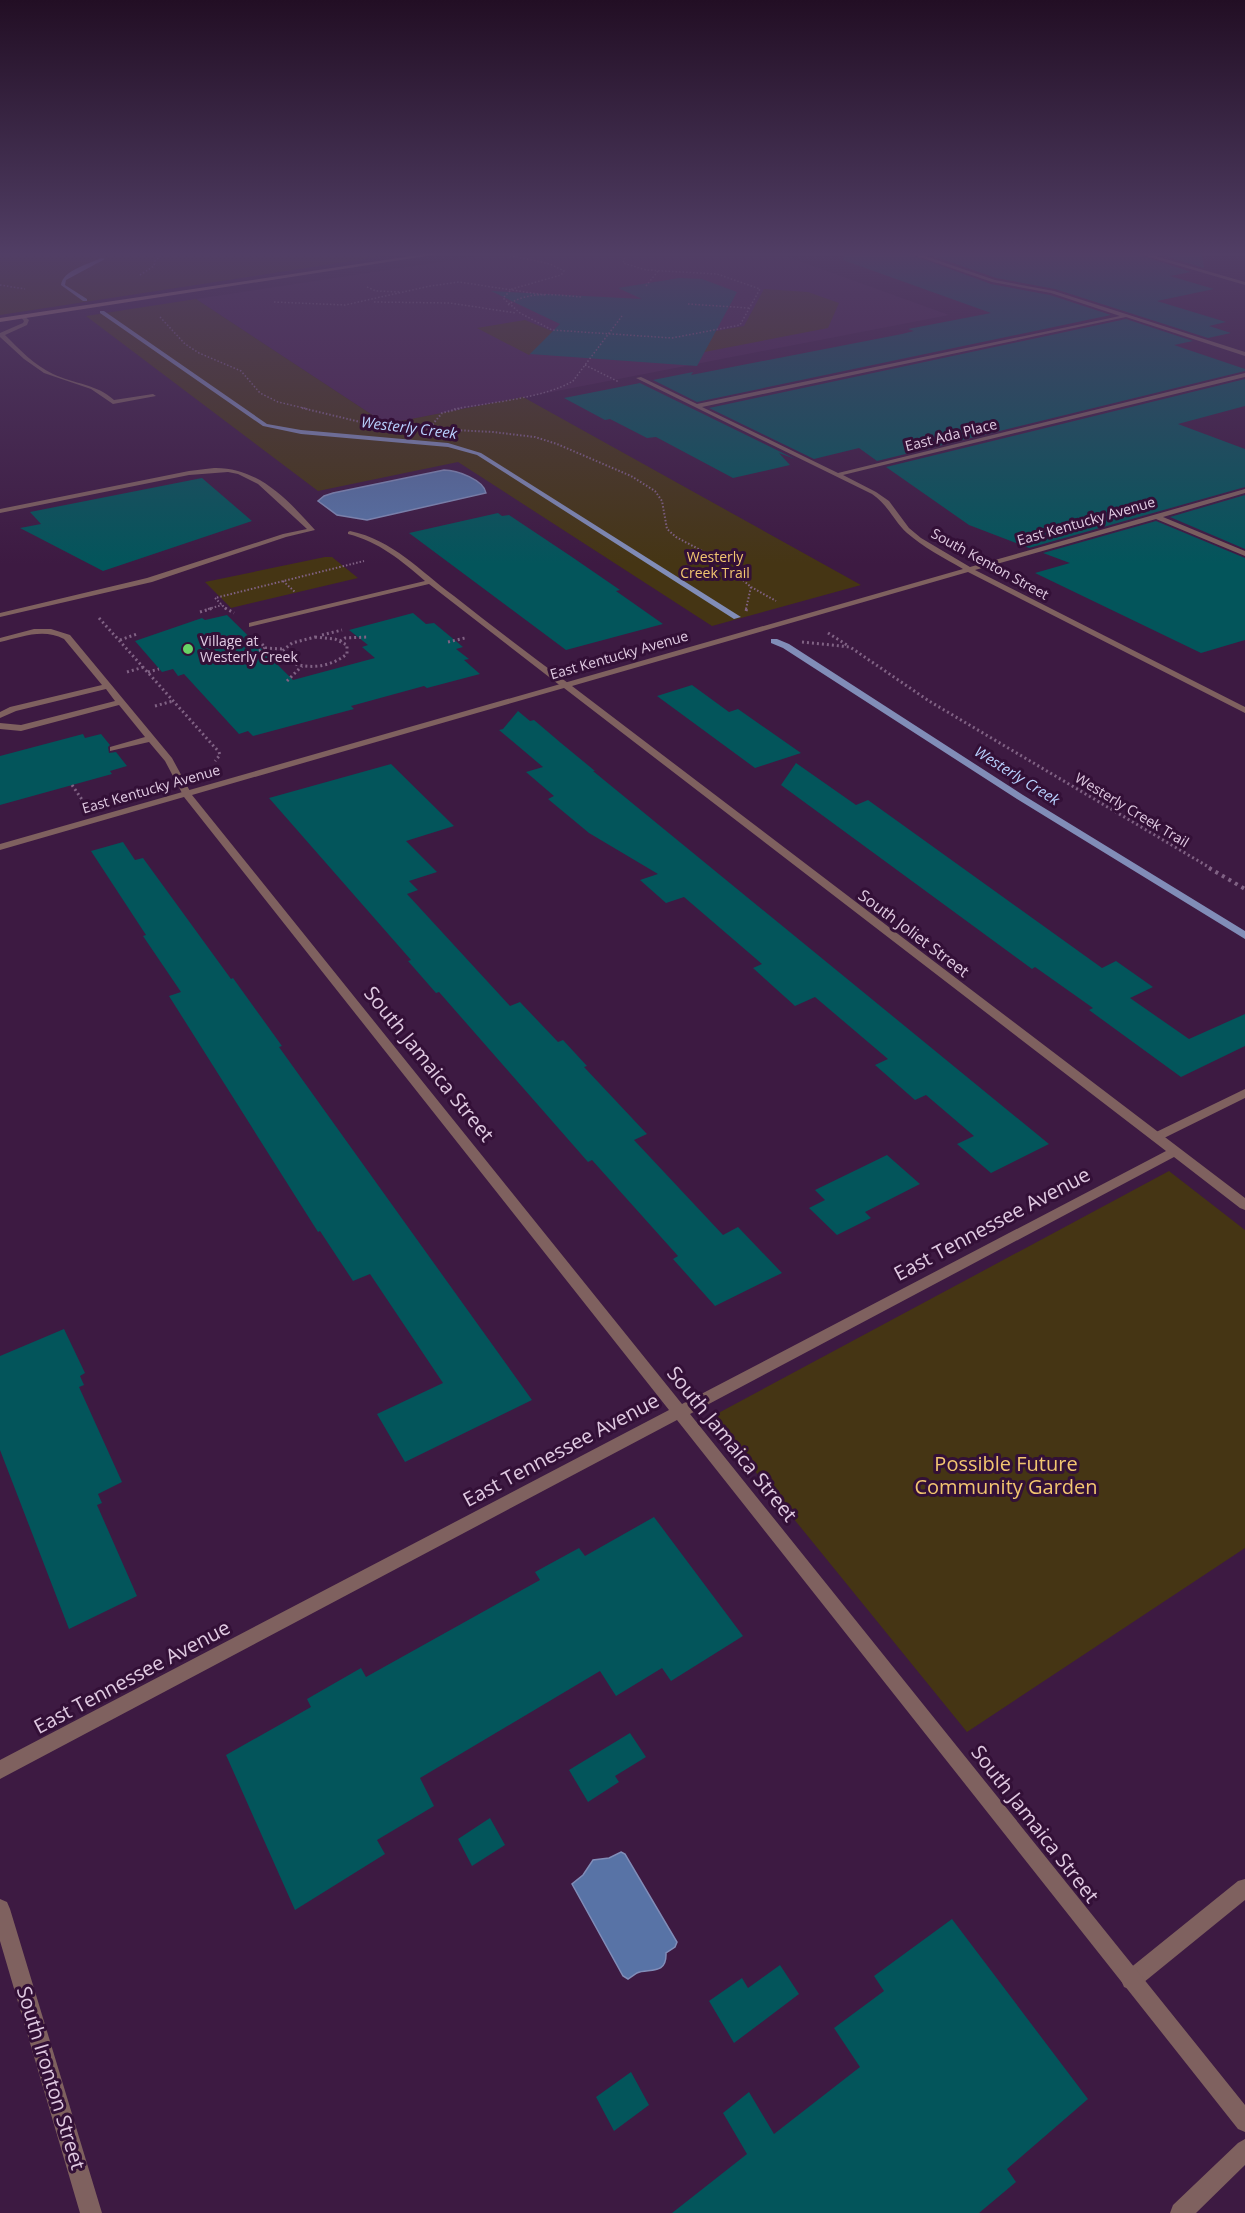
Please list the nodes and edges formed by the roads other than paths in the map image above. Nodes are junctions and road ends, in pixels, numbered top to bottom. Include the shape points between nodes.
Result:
1 (26, 357) edge
2 (929, 357) edge
3 (43, 360) dead end
4 (32, 363) junction
5 (1245, 375) edge
6 (87, 378) dead end
7 (639, 378) dead end
8 (77, 383) junction
9 (153, 396) dead end
10 (697, 406) junction
11 (837, 475) junction
12 (1245, 491) edge
13 (0, 511) edge
14 (1155, 516) junction
15 (350, 533) dead end
16 (1245, 554) edge
17 (967, 569) junction
18 (429, 582) junction
19 (0, 615) edge
20 (252, 625) dead end
21 (0, 640) edge
22 (565, 685) junction
23 (108, 686) junction
24 (121, 702) junction
25 (1245, 710) edge
26 (0, 716) edge
27 (0, 726) edge
28 (152, 738) junction
29 (113, 749) dead end
30 (186, 793) junction
31 (0, 847) edge
32 (1245, 1093) edge
33 (1156, 1137) junction
34 (1175, 1151) junction
35 (1245, 1205) edge
36 (679, 1412) junction
37 (0, 1770) edge
38 (1245, 1888) edge
39 (2, 1922) edge
40 (1131, 1980) junction
41 (1245, 2122) edge
42 (1245, 2150) edge
43 (92, 2213) edge
44 (1181, 2213) edge

1 - 4 street
2 - 10 street
3 - 4 street
4 - 8 street
5 - 11 street, East Ada Place
6 - 8 street
7 - 10 street, South Kenton Street
8 - 9 street via 99,390 113,402
10 - 11 street, South Kenton Street
11 - 17 street, South Kenton Street via 874,493 919,539
12 - 14 street, East Kentucky Avenue
13 - 19 street via 214,470 239,472 261,483 312,530 149,580
14 - 16 street
14 - 17 street, East Kentucky Avenue
15 - 18 street, South Joliet Street via 363,535 399,555
17 - 22 street, East Kentucky Avenue
17 - 25 street, South Kenton Street
18 - 20 street
18 - 22 street, South Joliet Street
21 - 23 street, South Jamaica Street via 44,631 62,634
22 - 30 street, East Kentucky Avenue
22 - 33 street, South Joliet Street
23 - 24 street, South Jamaica Street
23 - 26 street via 13,709
24 - 27 street via 25,727
24 - 28 street, South Jamaica Street
28 - 29 street
28 - 30 street, South Jamaica Street
30 - 31 street, East Kentucky Avenue
30 - 36 street, South Jamaica Street
32 - 33 street
33 - 34 street, South Joliet Street
34 - 35 street, South Joliet Street
34 - 36 street, East Tennessee Avenue
36 - 37 street, East Tennessee Avenue
36 - 40 street, South Jamaica Street
38 - 40 street
39 - 43 street, South Ironton Street
40 - 41 street, South Jamaica Street
42 - 44 street

